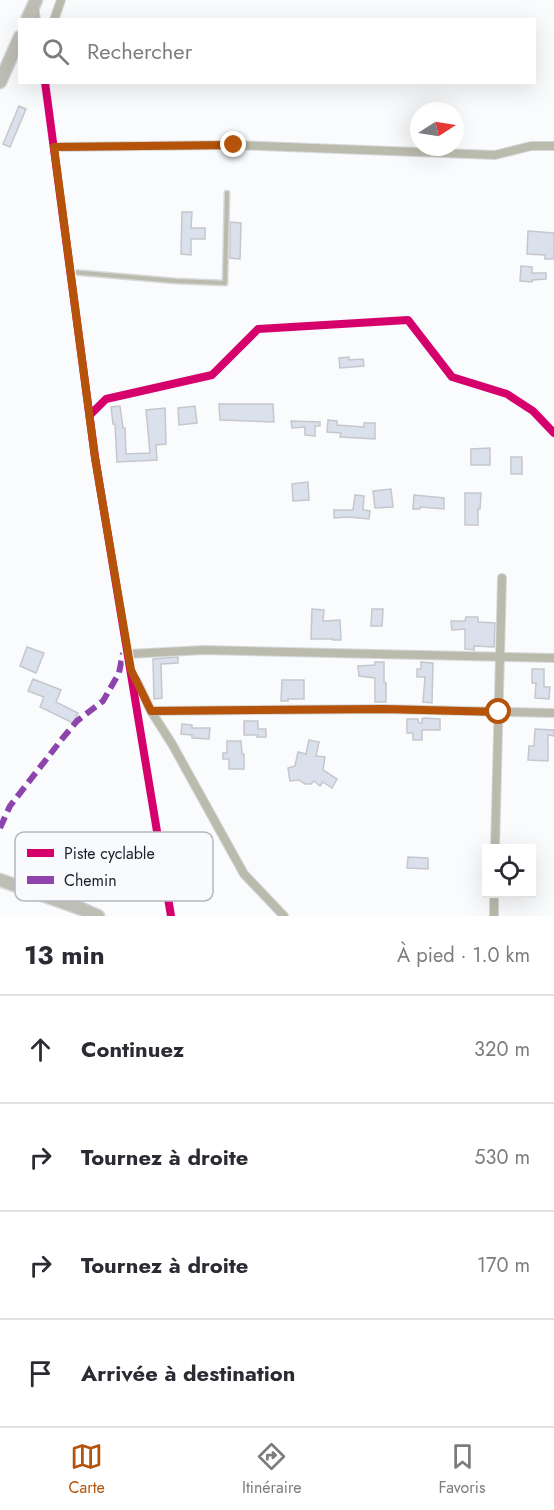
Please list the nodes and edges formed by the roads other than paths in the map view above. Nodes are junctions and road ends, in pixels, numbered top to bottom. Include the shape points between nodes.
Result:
1 (61, 0) edge
2 (35, 2) edge
3 (28, 18) edge
4 (36, 18) edge
5 (55, 18) edge
6 (18, 42) edge
7 (0, 82) edge
8 (45, 84) edge
9 (554, 146) edge
10 (54, 147) junction
11 (227, 192) dead end
12 (70, 272) junction
13 (90, 415) junction
14 (554, 433) edge
15 (502, 578) dead end
16 (129, 654) junction
17 (500, 657) junction
18 (554, 658) edge
19 (131, 670) junction
20 (151, 711) junction
21 (499, 712) junction
22 (554, 713) edge
23 (157, 832) edge
24 (495, 844) edge
25 (0, 880) edge
26 (15, 885) edge
27 (494, 898) edge
28 (59, 901) edge
29 (169, 901) edge
30 (98, 916) edge
31 (171, 916) edge
32 (284, 916) edge
33 (494, 916) edge

1 - 5 street
2 - 3 main road
2 - 4 street
6 - 7 main road
8 - 10 street
9 - 10 street via 531,146 495,155 234,145
10 - 12 street
11 - 12 lane via 225,283
12 - 13 street
13 - 14 street via 106,399 212,375 258,329 408,320 452,377 507,394 533,411
13 - 16 street
15 - 17 street
16 - 17 street via 204,650
16 - 19 street
17 - 18 street
17 - 21 street
19 - 20 street
19 - 23 street
20 - 21 street
20 - 32 street via 244,874
21 - 22 street
21 - 24 street
25 - 26 main road
27 - 33 street
28 - 30 main road
29 - 31 street

